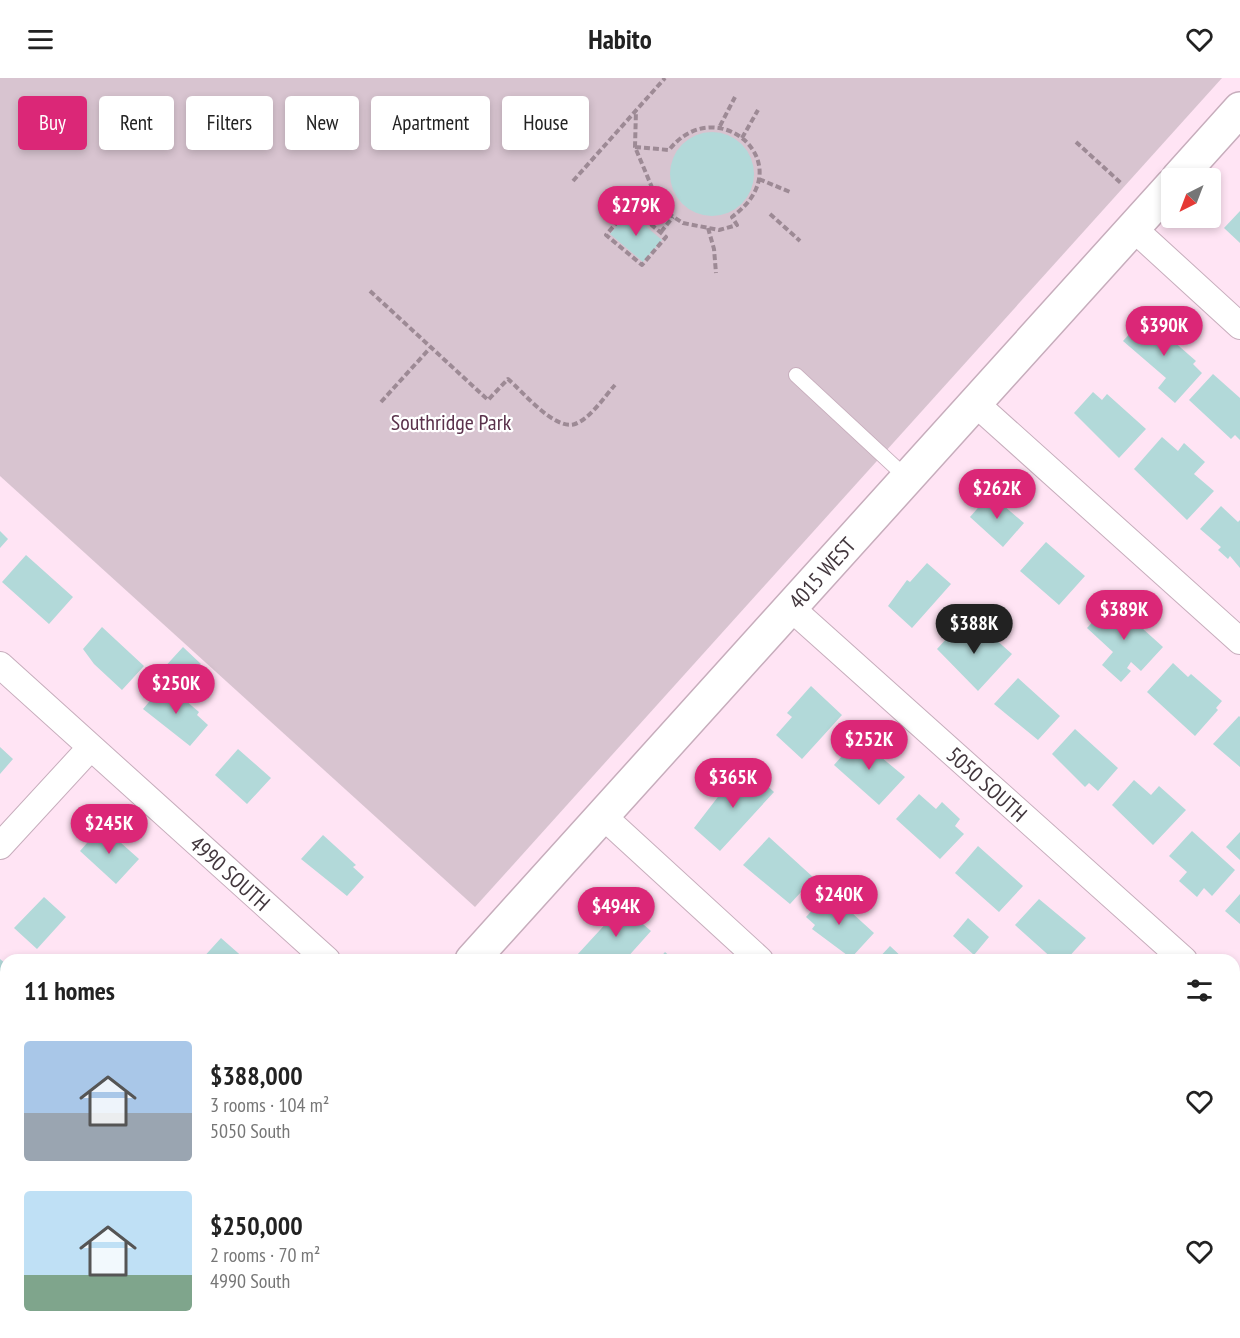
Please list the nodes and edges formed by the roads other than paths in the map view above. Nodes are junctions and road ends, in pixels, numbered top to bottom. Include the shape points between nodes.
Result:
1 (1240, 109) edge
2 (1187, 168) edge
3 (1161, 197) edge
4 (1134, 228) junction
5 (1240, 326) edge
6 (796, 375) dead end
7 (975, 403) junction
8 (907, 478) junction
9 (791, 608) junction
10 (1240, 641) edge
11 (0, 665) edge
12 (91, 747) junction
13 (604, 817) junction
14 (0, 846) edge
15 (320, 954) edge
16 (478, 954) edge
17 (753, 954) edge
18 (1177, 954) edge

1 - 2 street
3 - 4 street, 4015 WEST
4 - 5 street
4 - 7 street, 4015 WEST
6 - 8 lane
7 - 8 street, 4015 WEST
7 - 10 street
8 - 9 street, 4015 WEST
9 - 13 street, 4015 WEST
9 - 18 street, 5050 SOUTH
11 - 12 street, 4990 SOUTH
12 - 14 street
12 - 15 street, 4990 SOUTH
13 - 16 street, 4015 WEST
13 - 17 street

